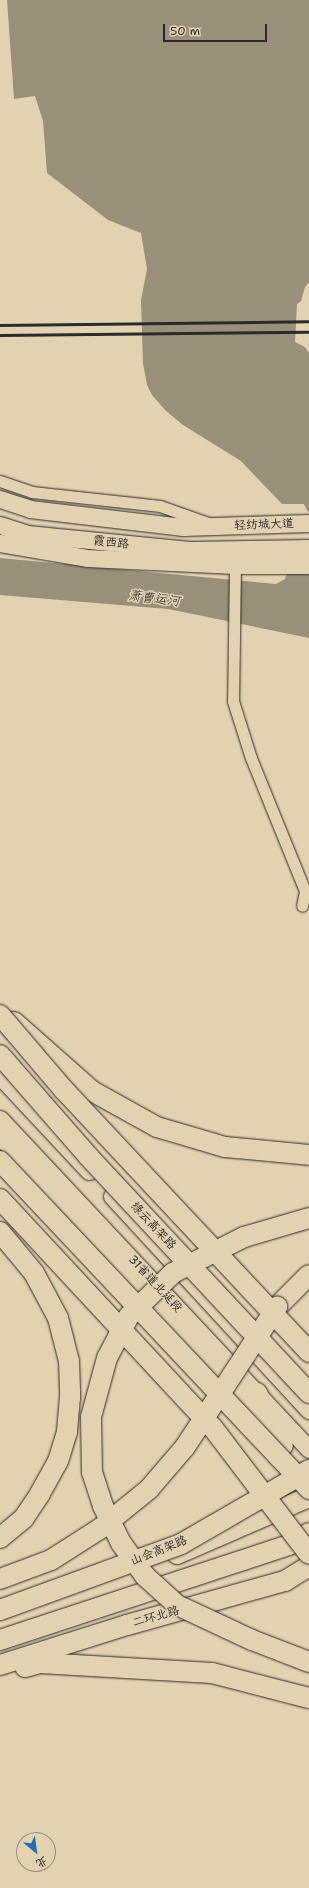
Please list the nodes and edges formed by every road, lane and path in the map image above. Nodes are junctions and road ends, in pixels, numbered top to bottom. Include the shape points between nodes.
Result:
1 (0, 481) edge
2 (0, 499) edge
3 (309, 523) edge
4 (0, 525) edge
5 (218, 527) junction
6 (0, 544) edge
7 (309, 548) edge
8 (273, 557) junction
9 (309, 565) edge
10 (235, 571) junction
11 (302, 906) dead end
12 (0, 1009) edge
13 (0, 1015) edge
14 (0, 1055) edge
15 (0, 1076) edge
16 (0, 1119) edge
17 (0, 1134) edge
18 (309, 1155) edge
19 (0, 1161) edge
20 (0, 1199) edge
21 (309, 1218) edge
22 (0, 1232) edge
23 (309, 1275) edge
24 (309, 1352) edge
25 (257, 1393) junction
26 (309, 1393) edge
27 (309, 1410) edge
28 (283, 1446) junction
29 (309, 1449) edge
30 (309, 1470) edge
31 (309, 1489) edge
32 (309, 1497) edge
33 (261, 1518) junction
34 (309, 1533) edge
35 (0, 1538) edge
36 (309, 1554) edge
37 (309, 1566) edge
38 (309, 1572) edge
39 (0, 1579) edge
40 (0, 1611) edge
41 (0, 1640) edge
42 (309, 1662) edge
43 (40, 1663) junction
44 (0, 1665) edge
45 (0, 1674) edge
46 (309, 1698) edge

1 - 5 street via 32,492 160,506
2 - 5 main road, 霞西路 via 37,510 183,527
3 - 5 main road, 轻纺城大道
4 - 8 main road, 霞西路 via 27,534 189,550 223,550
6 - 10 main road via 87,558
7 - 8 main road
8 - 9 main road
8 - 10 main road
10 - 11 street via 233,701 251,758 305,891
12 - 18 highway via 92,1091 157,1127 225,1147
13 - 24 highway, bridge via 64,1090
14 - 26 highway, 绿云高架路, bridge via 88,1156
15 - 27 main road
16 - 25 main road, 31省道北延段
17 - 28 highway
19 - 31 highway, bridge
20 - 36 highway, bridge via 213,1428
21 - 42 highway, bridge via 244,1238 173,1274 129,1316 107,1358 91,1417 92,1472 103,1506 120,1543 145,1576 177,1605 252,1640
22 - 35 highway via 34,1273 58,1318 69,1361 70,1396 67,1432 58,1461 24,1518
23 - 39 highway, bridge via 277,1307 185,1447 149,1489 101,1528 52,1560
25 - 28 highway
25 - 29 main road, 31省道北延段
28 - 33 highway via 281,1480
30 - 40 highway, 山会高架路, bridge via 181,1544
32 - 33 highway
33 - 40 highway via 150,1565
34 - 41 highway, bridge via 289,1545
37 - 44 highway, 二环北路 via 285,1581
38 - 43 highway via 292,1581
43 - 45 highway
43 - 46 highway via 212,1673

